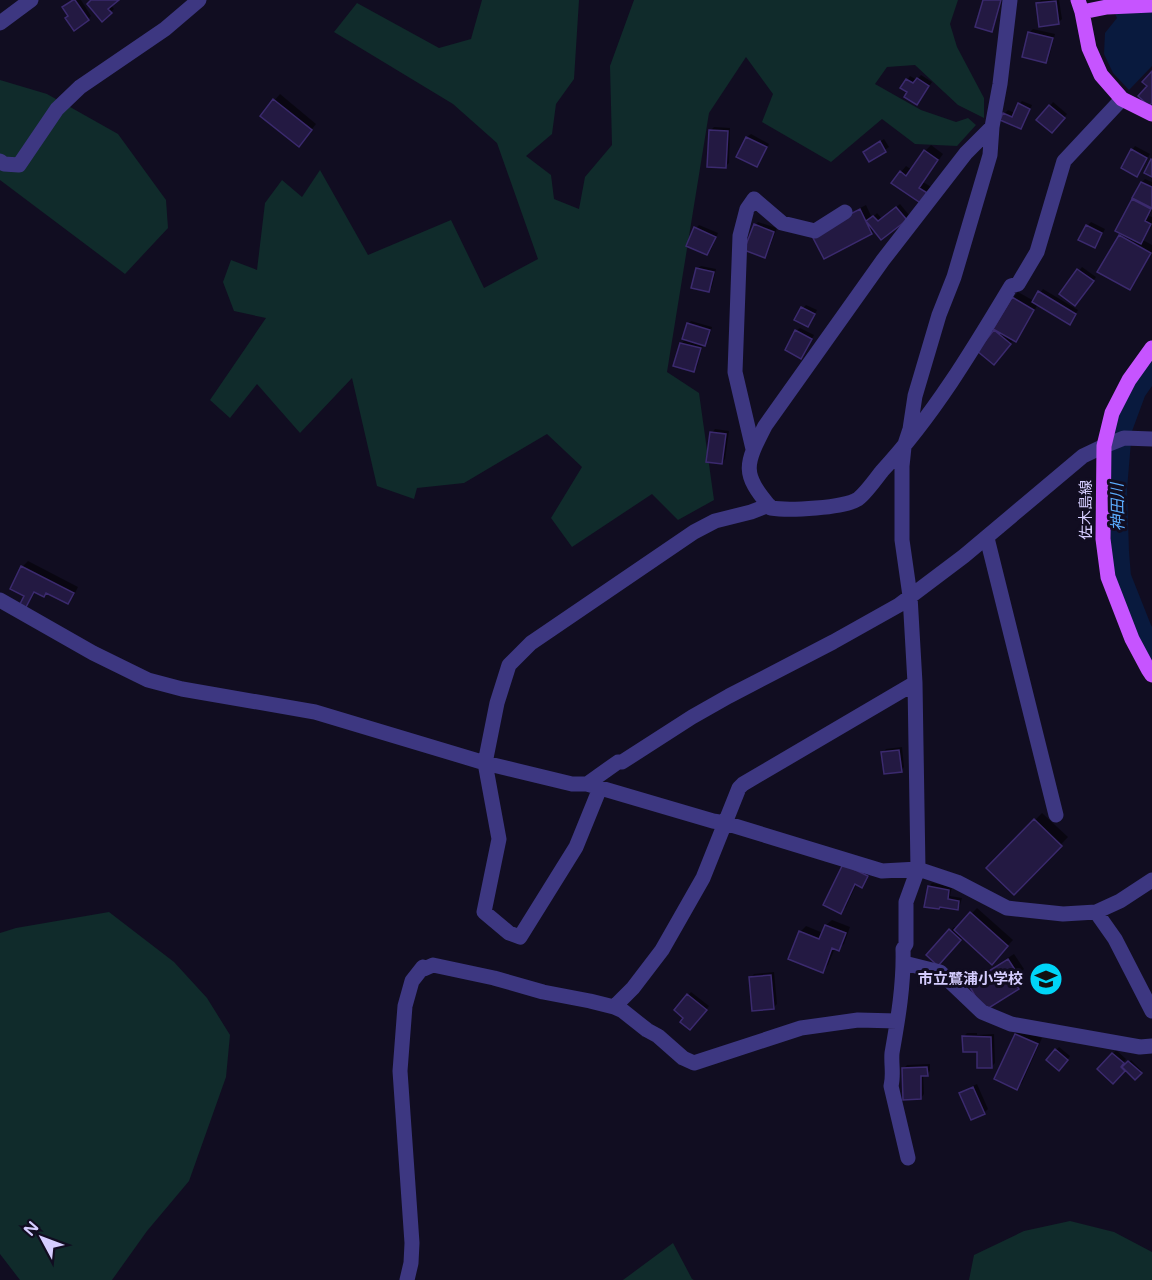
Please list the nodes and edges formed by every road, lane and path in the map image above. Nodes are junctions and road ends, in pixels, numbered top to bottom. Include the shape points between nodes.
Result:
1 (31, 0) edge
2 (199, 0) edge
3 (1010, 0) edge
4 (1152, 5) edge
5 (1080, 6) edge
6 (0, 23) edge
7 (1122, 99) junction
8 (1152, 114) edge
9 (992, 127) junction
10 (0, 161) edge
11 (845, 212) dead end
12 (1152, 348) edge
13 (1152, 440) edge
14 (1104, 446) junction
15 (904, 447) junction
16 (753, 449) junction
17 (769, 505) junction
18 (987, 538) junction
19 (910, 596) junction
20 (0, 600) edge
21 (1152, 675) edge
22 (915, 682) junction
23 (485, 764) junction
24 (594, 786) junction
25 (1056, 815) dead end
26 (725, 823) junction
27 (918, 869) junction
28 (1152, 880) edge
29 (1096, 912) junction
30 (904, 963) junction
31 (615, 1007) junction
32 (1152, 1011) edge
33 (897, 1021) junction
34 (1152, 1046) edge
35 (908, 1158) dead end
36 (407, 1280) edge

1 - 6 street
2 - 10 street via 80,87 57,109 20,165
3 - 9 street
4 - 5 main road
5 - 7 main road via 1089,48 1101,75
7 - 8 main road
7 - 15 street via 1064,161 1037,252
9 - 15 street via 990,155 915,396
9 - 16 street via 966,153 884,260 765,426
11 - 16 street via 815,231 782,223 754,200 747,209 740,236 735,372
12 - 14 main road, 佐木島線 via 1112,413
13 - 14 street via 1124,438
14 - 18 street via 1083,456
14 - 21 main road, 佐木島線 via 1103,539 1108,578 1132,639
15 - 17 street via 857,499 834,506 783,510
15 - 19 street via 902,540
16 - 17 street via 748,469 756,490
17 - 23 street via 715,521 694,532 531,643 509,665
18 - 19 street
18 - 25 street
19 - 22 street
19 - 24 street via 692,717 618,762
20 - 23 street via 148,680 315,712
22 - 26 street via 743,784
22 - 27 street
23 - 24 street
23 - 24 street via 499,839 484,912 520,937 576,846
24 - 26 street
26 - 27 street via 882,871
26 - 31 street via 703,878 662,950
27 - 29 street via 957,882 1006,908 1063,914
27 - 30 street via 906,902
28 - 29 street
29 - 32 street via 1115,939
30 - 33 street
30 - 34 street via 940,972 982,1012 1011,1024
31 - 33 street via 694,1063 801,1028 858,1020
31 - 36 street via 433,965 423,967 412,981 405,1006 400,1071 412,1243
33 - 35 street via 891,1086

